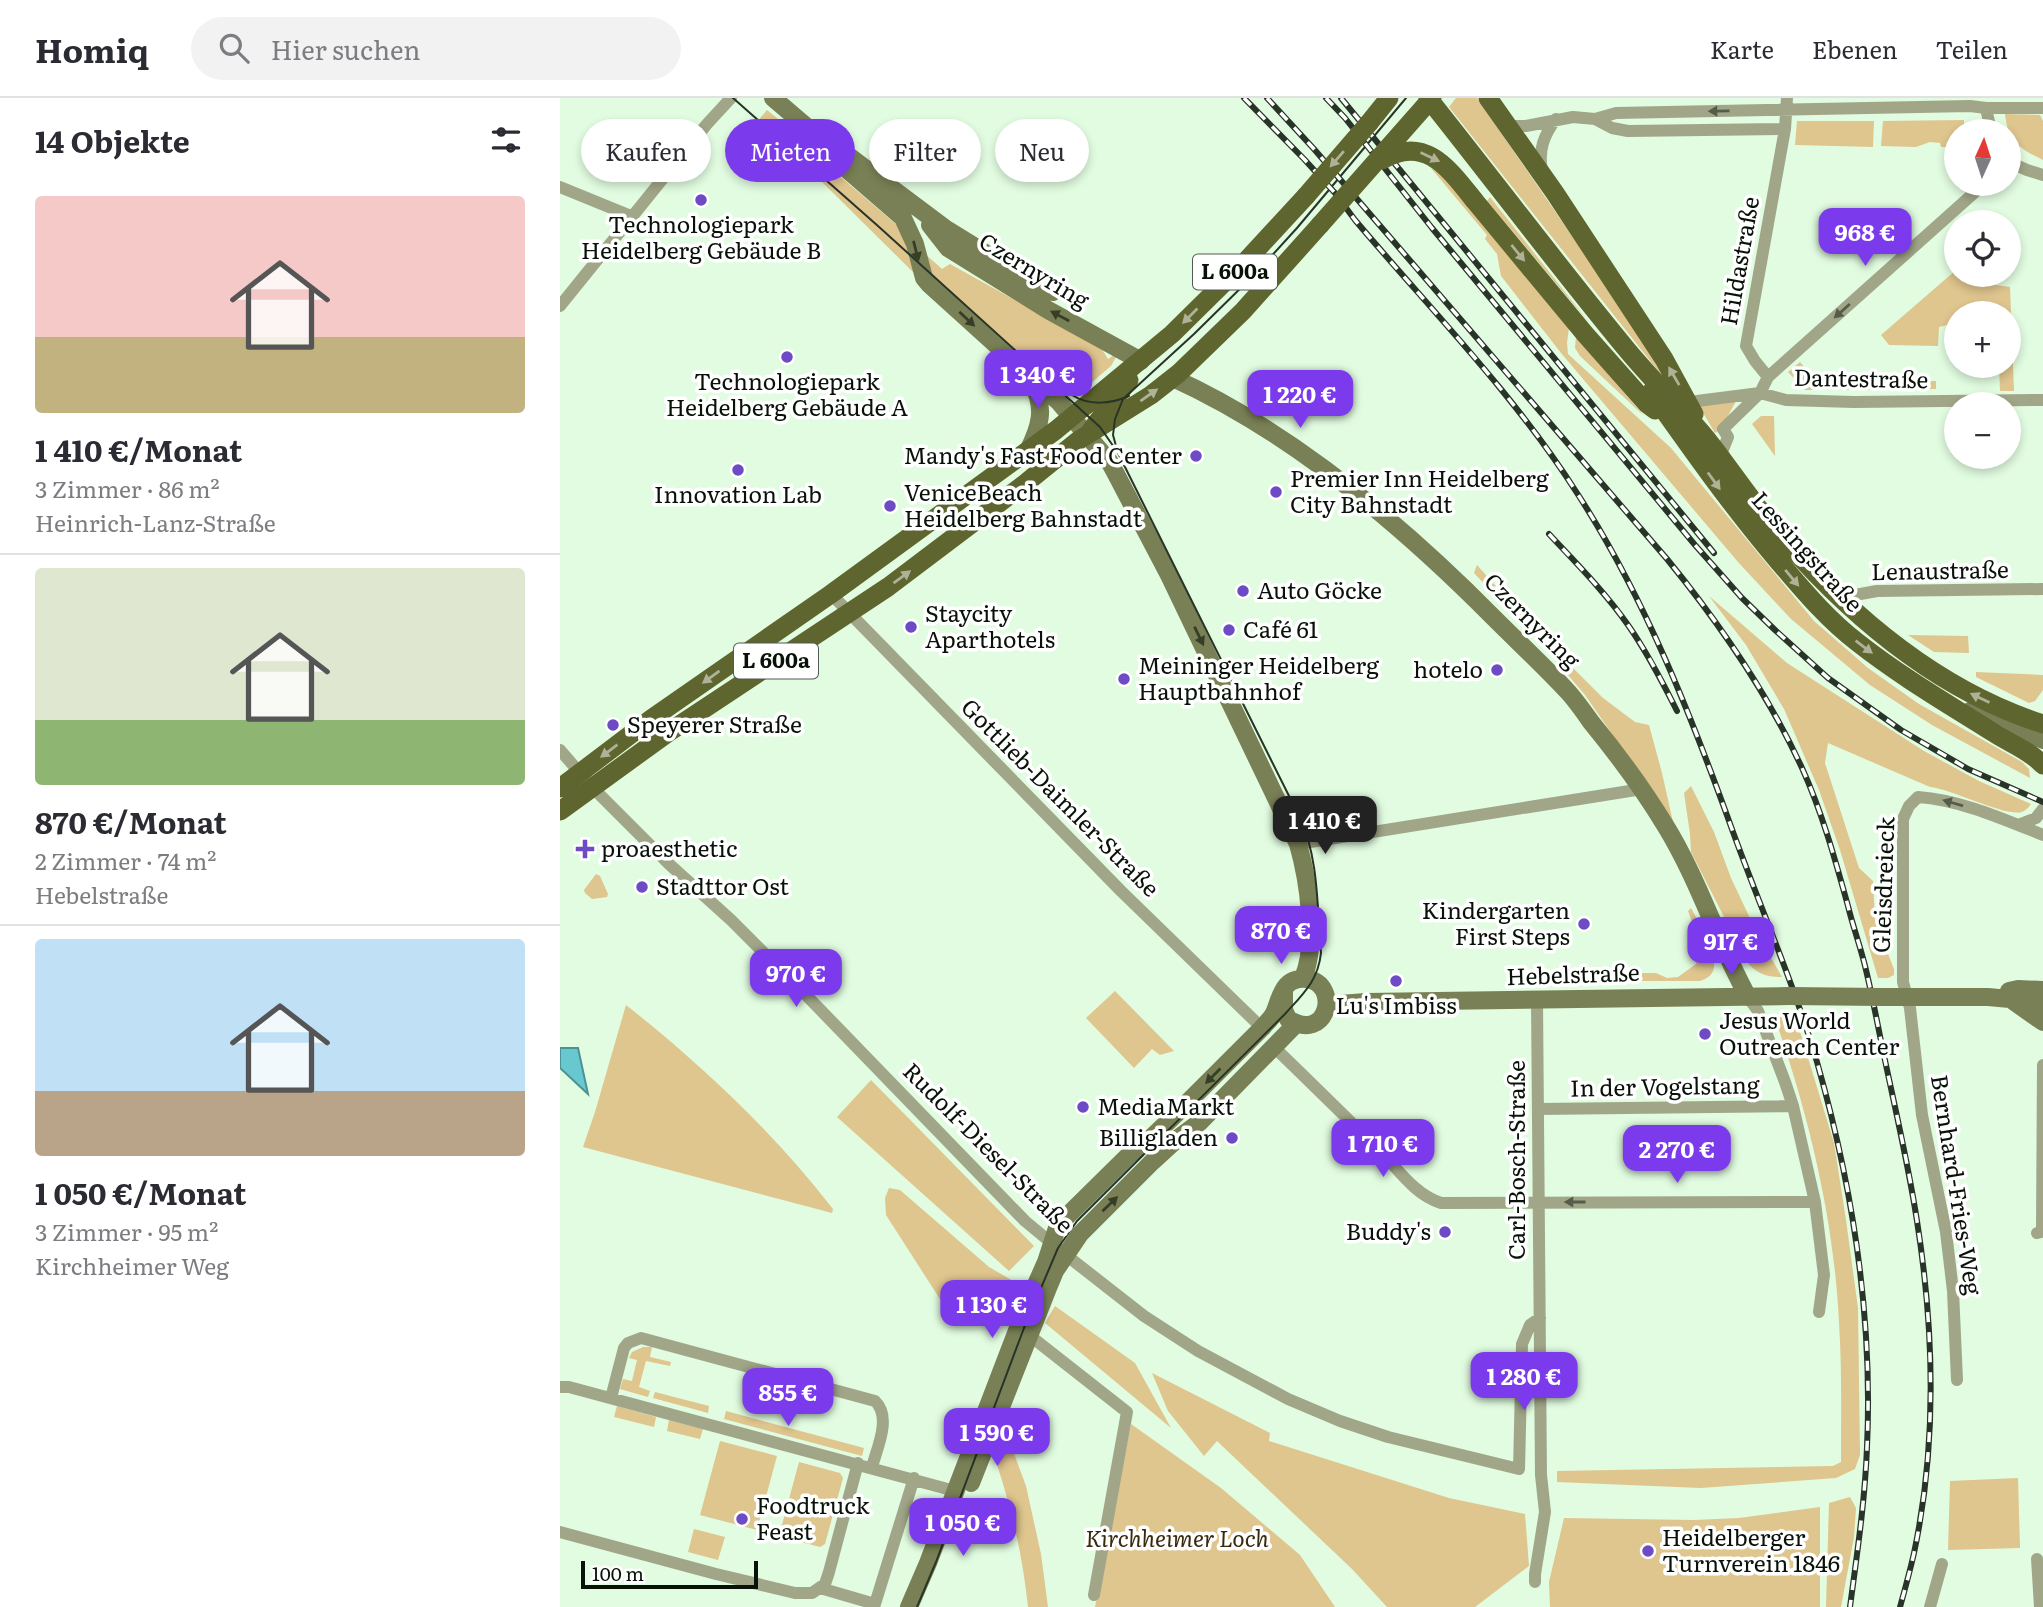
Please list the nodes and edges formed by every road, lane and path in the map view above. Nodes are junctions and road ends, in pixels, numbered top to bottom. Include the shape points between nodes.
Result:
1 (731, 98) edge
2 (773, 98) edge
3 (1371, 98) edge
4 (1389, 98) edge
5 (1430, 98) edge
6 (1488, 98) edge
7 (1787, 104) edge
8 (1986, 108) junction
9 (2043, 108) edge
10 (798, 119) edge
11 (1556, 119) junction
12 (1595, 119) junction
13 (1988, 119) edge
14 (1369, 123) junction
15 (1509, 126) junction
16 (1785, 129) junction
17 (855, 161) edge
18 (1372, 166) junction
19 (2021, 167) edge
20 (2043, 175) edge
21 (855, 176) edge
22 (1543, 176) junction
23 (560, 187) edge
24 (1970, 196) edge
25 (917, 208) junction
26 (631, 216) junction
27 (1054, 292) dead end
28 (560, 306) edge
29 (1629, 352) junction
30 (1144, 358) junction
31 (1176, 375) junction
32 (1768, 376) junction
33 (1029, 377) junction
34 (1760, 393) junction
35 (2043, 400) edge
36 (1689, 402) junction
37 (1072, 417) junction
38 (1675, 426) junction
39 (1714, 433) junction
40 (1087, 435) junction
41 (1028, 451) junction
42 (2043, 589) edge
43 (831, 594) junction
44 (1838, 598) junction
45 (1816, 604) junction
46 (848, 613) junction
47 (1944, 701) junction
48 (2043, 724) edge
49 (2043, 740) edge
50 (560, 750) edge
51 (2043, 765) edge
52 (580, 773) junction
53 (560, 788) edge
54 (593, 788) junction
55 (1642, 789) junction
56 (560, 811) edge
57 (2042, 811) edge
58 (2018, 825) junction
59 (2043, 835) edge
60 (1298, 844) junction
61 (1303, 978) junction
62 (1284, 990) junction
63 (2043, 990) edge
64 (1748, 997) junction
65 (1908, 997) junction
66 (1988, 997) junction
67 (2010, 1000) junction
68 (1537, 1001) junction
69 (2043, 1002) edge
70 (1327, 1005) junction
71 (2043, 1022) edge
72 (1296, 1024) junction
73 (1262, 1027) junction
74 (1274, 1047) junction
75 (2043, 1065) edge
76 (1793, 1106) junction
77 (1538, 1109) junction
78 (1539, 1202) junction
79 (1815, 1202) junction
80 (2037, 1233) dead end
81 (1059, 1249) junction
82 (1819, 1312) dead end
83 (1540, 1318) junction
84 (1029, 1335) junction
85 (1956, 1380) dead end
86 (560, 1387) edge
87 (611, 1398) junction
88 (858, 1463) junction
89 (872, 1467) junction
90 (914, 1478) junction
91 (955, 1491) junction
92 (560, 1532) edge
93 (2037, 1559) dead end
94 (1942, 1564) dead end
95 (1535, 1582) dead end
96 (820, 1588) junction
97 (1094, 1595) dead end
98 (909, 1607) edge
99 (921, 1607) edge
100 (1930, 1607) edge
101 (2040, 1607) edge

1 - 26 street
2 - 10 main road, Czernyring
3 - 14 main road
4 - 14 main road, L 600a
5 - 18 main road, L 600a, bridge
5 - 29 main road, Lessingstraße
6 - 15 main road
7 - 8 street
7 -> 12 street via 1616,113
7 - 16 street, Hildastraße
8 - 9 street
8 - 13 street
11 - 12 street
11 - 15 street
11 - 22 street via 1542,142
12 - 16 street via 1628,131
14 -> 30 main road, L 600a, bridge via 1246,261
15 - 22 main road
16 - 32 street, Hildastraße via 1746,346
17 - 25 main road, Czernyring
18 - 31 main road, L 600a, bridge via 1243,311
18 -> 38 main road, bridge via 1409,150 1444,164 1585,334 1647,404
19 - 20 street
21 -> 33 main road, Czernyring via 904,218 929,284
36 -> 22 main road
23 - 26 street
24 -> 32 street
25 - 27 main road, Czernyring
30 -> 25 main road, Czernyring via 1008,286 948,248
26 - 28 street
29 - 38 main road, Lessingstraße via 1647,388
29 - 39 main road, Lessingstraße
30 - 37 main road, L 600a
30 - 40 main road
40 -> 31 main road, L 600a
31 - 55 main road, Czernyring via 1305,456 1421,547 1570,694
32 - 34 street
33 - 37 main road, Czernyring
33 - 41 main road via 1040,401 1039,426
34 - 35 street, Dantestraße via 1786,400 1854,402
34 - 36 street
34 - 39 street, Dantestraße
36 - 39 main road
37 - 40 main road, Czernyring
37 - 41 main road, L 600a
38 -> 45 main road, Lessingstraße via 1751,529
39 - 44 main road, Lessingstraße via 1720,457 1777,531
46 -> 40 main road, L 600a
40 -> 60 main road, Czernyring via 1109,461 1170,575
41 - 43 main road, L 600a
42 - 44 street, Lenaustraße via 1877,591
43 - 46 street, Gottlieb-Daimler-Straße
43 -> 52 main road, L 600a
44 - 45 main road
48 -> 44 main road, Lessingstraße via 1950,681
45 -> 47 main road, Lessingstraße via 1857,642
46 - 54 main road, L 600a
46 - 73 street, Gottlieb-Daimler-Straße via 1121,891
47 - 49 main road, Lessingstraße
47 - 51 main road
50 - 52 street, Rudolf-Diesel-Straße
52 - 53 main road, L 600a
52 - 54 street, Rudolf-Diesel-Straße
54 - 56 main road, L 600a
54 - 81 street, Rudolf-Diesel-Straße via 728,917 1025,1221
55 - 60 street
55 - 64 main road, Czernyring via 1680,852
57 - 58 street
58 - 59 street, Gleisdreieck
58 -> 65 street, Gleisdreieck via 1936,799 1919,797 1909,806 1903,819 1902,953
60 - 61 main road, Czernyring via 1311,933
61 - 62 main road
61 - 70 main road via 1319,984
62 - 72 main road via 1285,1014
62 - 73 main road
63 - 66 main road, Hebelstraße via 2018,989
64 - 65 main road, Hebelstraße, bridge
64 - 68 main road, Hebelstraße
64 - 76 street via 1758,1011
65 - 66 main road, Hebelstraße
65 - 85 street, Bernhard-Fries-Weg via 1922,1115 1951,1269
66 - 67 main road, Hebelstraße
67 - 69 main road, Hebelstraße
67 - 71 main road
68 - 70 main road, Hebelstraße
68 - 77 street, Carl-Bosch-Straße
70 - 72 main road via 1318,1022
72 - 74 main road
73 -> 81 main road via 1062,1220
74 - 78 street via 1423,1195 1441,1203
81 -> 74 main road via 1200,1122
75 - 80 street via 2042,1228
76 - 77 street, In der Vogelstang
76 - 79 street
77 - 78 street, Carl-Bosch-Straße
79 -> 78 street
78 - 83 street, Carl-Bosch-Straße
79 - 82 street via 1824,1275
81 - 83 street, Rudolf-Diesel-Straße via 1144,1316 1288,1399 1388,1437 1519,1469 1522,1343 1530,1325
81 - 84 main road
81 - 91 main road via 1046,1262 1021,1319
83 - 95 street, Carl-Bosch-Straße via 1545,1512
84 - 97 street via 1127,1412
84 - 99 main road
86 - 87 street
87 - 88 street
87 - 89 street via 625,1348 641,1338 875,1401 883,1421
88 - 89 street
88 - 96 street via 829,1572
89 - 90 street
90 - 91 street
90 - 96 street via 875,1604
91 - 98 main road
92 - 96 street via 795,1593
93 - 101 street
94 - 100 street

